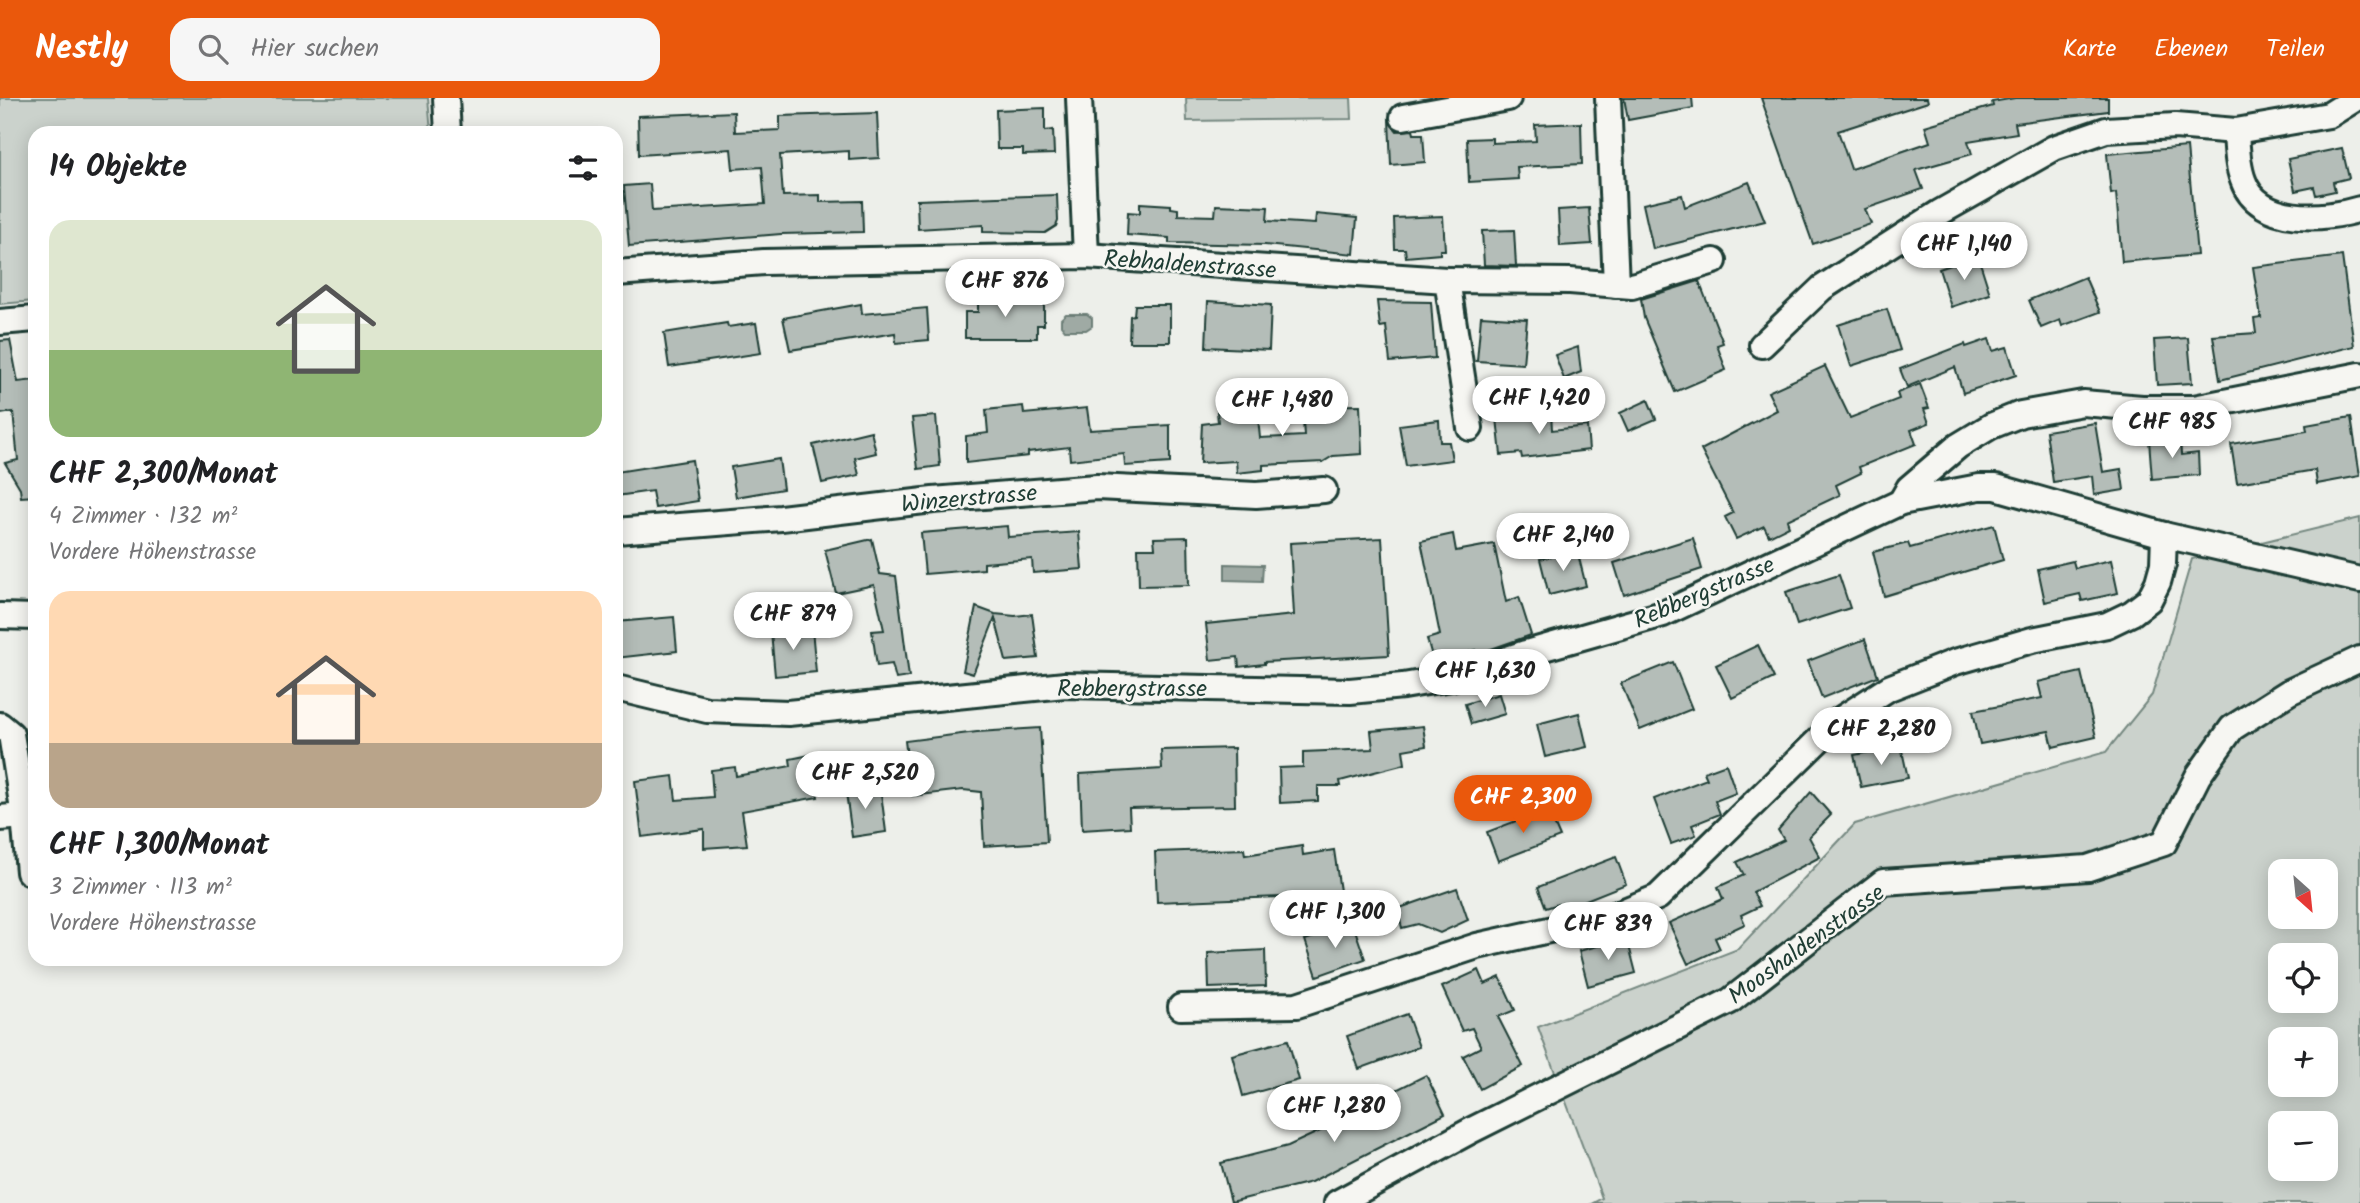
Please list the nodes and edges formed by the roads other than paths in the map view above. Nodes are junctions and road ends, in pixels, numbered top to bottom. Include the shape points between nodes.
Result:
1 (446, 98) edge
2 (1079, 98) edge
3 (1508, 98) edge
4 (1608, 98) edge
5 (2356, 98) edge
6 (1403, 117) dead end
7 (448, 126) edge
8 (2236, 131) junction
9 (2360, 209) edge
10 (1086, 256) junction
11 (1714, 261) dead end
12 (623, 272) edge
13 (1447, 280) junction
14 (1616, 285) junction
15 (28, 320) edge
16 (0, 322) edge
17 (1762, 345) dead end
18 (2360, 375) edge
19 (1470, 428) dead end
20 (1324, 490) dead end
21 (1901, 502) junction
22 (623, 530) edge
23 (2164, 535) junction
24 (2360, 580) edge
25 (0, 616) edge
26 (28, 617) edge
27 (2360, 659) edge
28 (623, 690) edge
29 (0, 725) edge
30 (12, 817) edge
31 (28, 869) edge
32 (1181, 1007) dead end
33 (1337, 1203) edge

1 - 7 street
2 - 10 street
3 - 6 street
4 - 14 street
5 - 8 street via 2329,115
8 - 9 street via 2243,182 2269,208 2306,217
8 - 17 street via 2175,126 2106,130 2054,148 1939,213 1822,288
10 - 12 street, Rebhaldenstrasse via 764,262
10 - 13 street, Rebhaldenstrasse
11 - 14 street, Rebhaldenstrasse via 1632,286
13 - 14 street, Rebhaldenstrasse
13 - 19 street
15 - 16 street
18 - 21 street via 2194,408 2083,402 2021,414 1958,446 1909,488
20 - 22 street, Winzerstrasse via 1256,495 1097,487
21 - 23 street, Rebbergstrasse via 1996,487
21 - 28 street, Rebbergstrasse via 1663,614 1451,678 1403,686 1350,691 1065,685 788,713 707,710
23 - 24 street, Rebbergstrasse
23 - 32 street via 2158,582 2148,600 2132,613 2107,625 1955,662 1889,688 1838,721 1658,897 1612,916 1465,949 1297,1005
25 - 26 street
27 - 33 street, Mooshaldenstrasse via 2289,692 2232,728 2198,776 2164,843 2088,868 1883,882 1730,1001
29 - 30 street via 11,734
30 - 31 street

